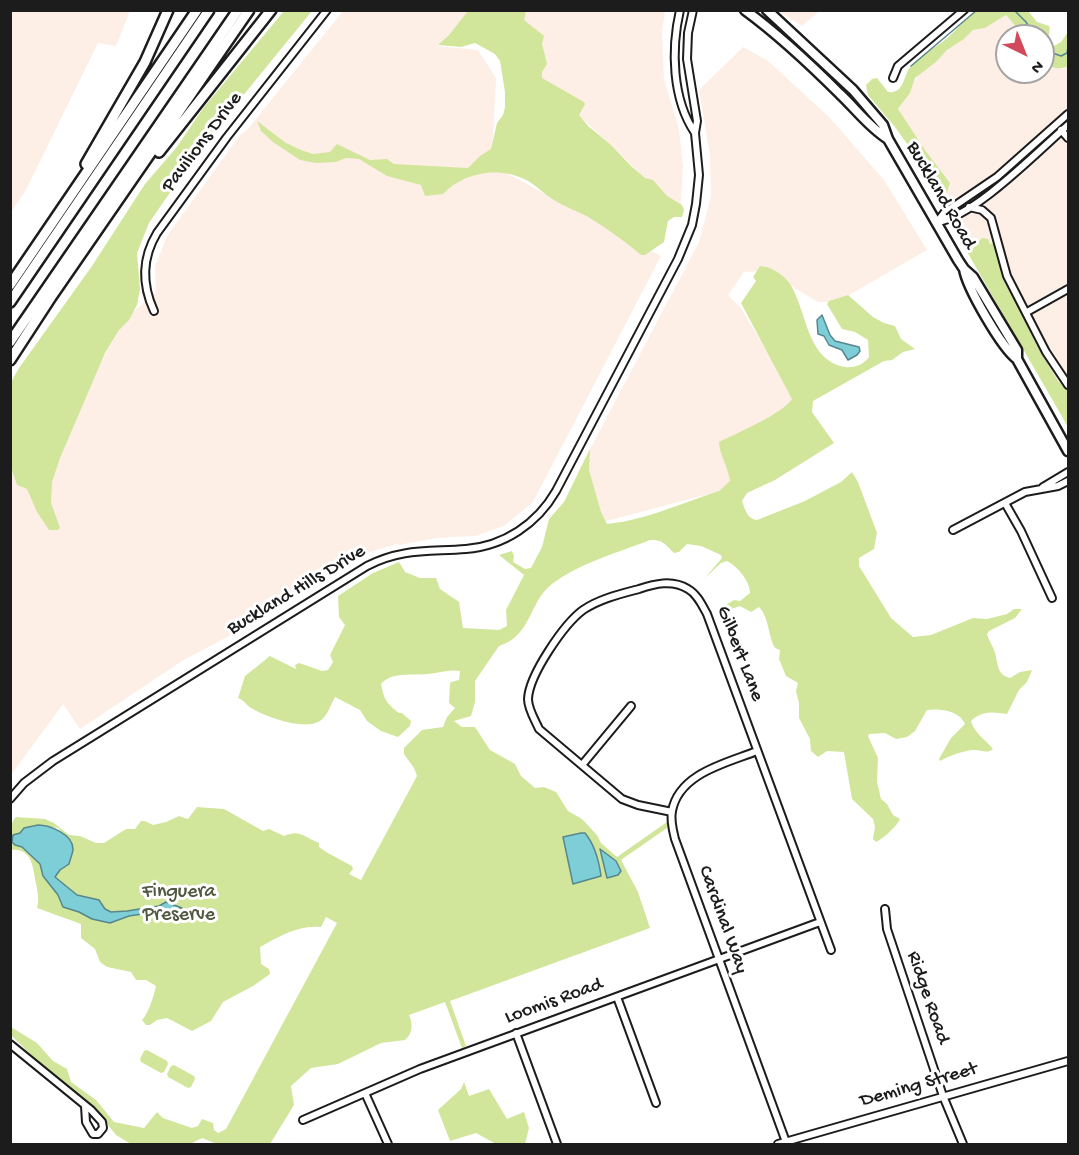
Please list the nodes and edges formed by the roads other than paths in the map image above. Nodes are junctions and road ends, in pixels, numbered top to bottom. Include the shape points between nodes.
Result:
1 (168, 10) edge
2 (197, 10) edge
3 (209, 10) edge
4 (238, 10) edge
5 (249, 10) edge
6 (271, 10) edge
7 (327, 10) edge
8 (680, 10) edge
9 (693, 10) edge
10 (745, 10) edge
11 (767, 10) edge
12 (964, 10) edge
13 (828, 65) junction
14 (818, 73) junction
15 (893, 78) dead end
16 (1068, 114) edge
17 (1059, 122) junction
18 (1067, 127) edge
19 (695, 133) junction
20 (1068, 138) edge
21 (888, 139) junction
22 (127, 187) junction
23 (64, 206) junction
24 (969, 207) junction
25 (937, 222) junction
26 (10, 285) edge
27 (1068, 289) edge
28 (10, 302) edge
29 (154, 311) dead end
30 (1027, 312) junction
31 (10, 342) edge
32 (10, 360) edge
33 (1068, 370) edge
34 (1060, 375) junction
35 (1068, 385) edge
36 (1068, 450) edge
37 (1068, 472) edge
38 (1068, 481) edge
39 (1042, 488) junction
40 (1005, 503) junction
41 (953, 530) dead end
42 (1052, 598) dead end
43 (631, 706) dead end
44 (757, 751) junction
45 (582, 765) junction
46 (10, 799) edge
47 (672, 812) junction
48 (885, 909) dead end
49 (820, 922) junction
50 (831, 951) dead end
51 (718, 960) junction
52 (617, 997) junction
53 (516, 1034) junction
54 (10, 1044) edge
55 (1068, 1061) edge
56 (365, 1093) junction
57 (943, 1096) junction
58 (656, 1103) dead end
59 (84, 1106) dead end
60 (303, 1120) dead end
61 (786, 1142) junction
62 (388, 1144) edge
63 (557, 1144) edge
64 (778, 1144) edge
65 (963, 1144) edge

1 - 23 highway via 145,62
2 - 23 highway
3 - 28 highway
4 - 31 highway
5 - 22 highway
6 - 22 highway via 150,164
7 - 29 street, Pavilions Drive via 154,237 145,273
8 - 19 street, Buckland Hills Drive via 675,40 676,75 688,122
9 - 19 street, Buckland Hills Drive via 687,53 697,121
10 - 14 main road, Buckland Road
11 - 13 main road, Buckland Road
12 - 15 street via 898,66
13 - 14 main road
13 - 21 main road, Buckland Road via 872,111
14 - 21 main road, Buckland Road
16 - 17 street
17 - 18 street
17 - 25 street via 997,177
18 - 20 street
18 - 24 street via 1001,185
19 - 46 street, Buckland Hills Drive via 698,189 686,242 555,491 532,521 488,545 407,552 367,566 53,761
21 - 25 main road, Buckland Road
22 - 32 highway
23 - 26 highway
24 - 25 street via 948,221
24 - 30 street via 982,210 991,218 1006,273
25 - 36 main road, Buckland Road via 1017,350 1017,359
27 - 30 street
30 - 34 street
33 - 34 street
34 - 35 street
37 - 39 street
38 - 39 street
39 - 40 street
40 - 41 street
40 - 42 street
43 - 45 street
44 - 45 street, Gilbert Lane via 699,599 687,589 659,583 583,610 559,634 533,682 528,699 539,729
44 - 47 street via 700,773 683,789
44 - 49 street, Gilbert Lane
45 - 47 street, Gilbert Lane via 622,799
47 - 51 street, Cardinal Way via 675,839
48 - 57 street, Ridge Road via 887,929
49 - 50 street, Gilbert Lane
49 - 51 street, Loomis Road
51 - 52 street, Loomis Road
51 - 61 street, Cardinal Way
52 - 53 street, Loomis Road
52 - 58 street
53 - 56 street, Loomis Road
53 - 63 street
54 - 59 street
55 - 57 street, Deming Street
56 - 60 street, Loomis Road
56 - 62 street
57 - 61 street, Deming Street
57 - 65 street, Ridge Road
61 - 64 street, Deming Street

